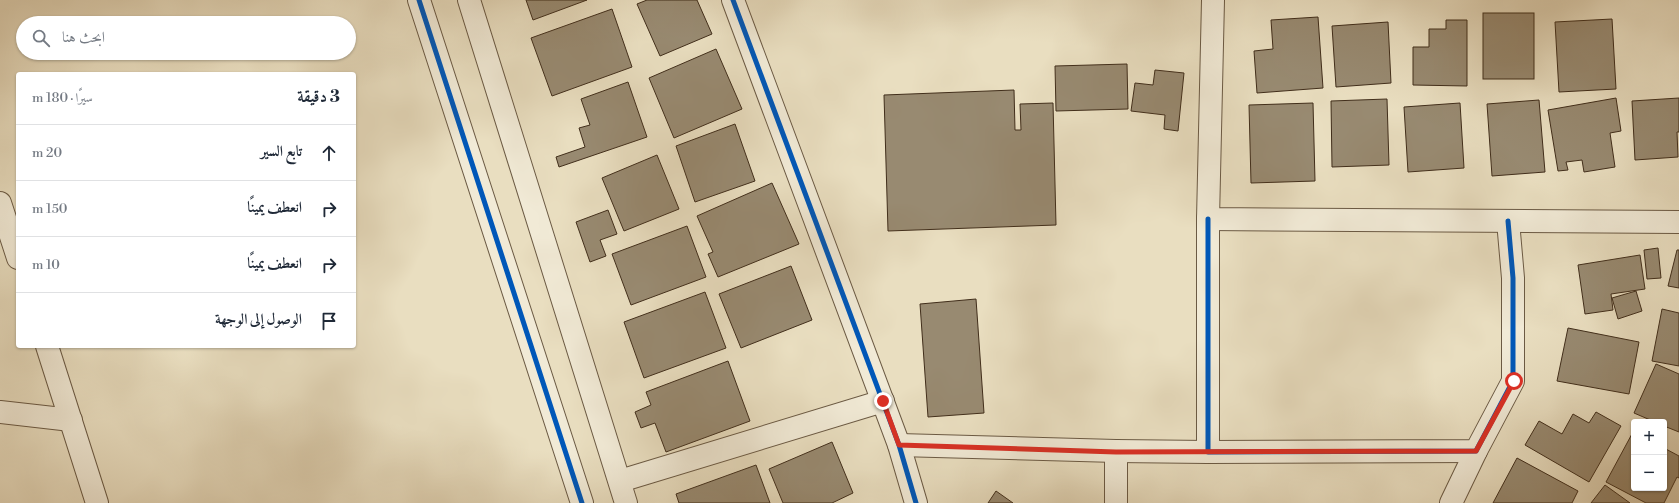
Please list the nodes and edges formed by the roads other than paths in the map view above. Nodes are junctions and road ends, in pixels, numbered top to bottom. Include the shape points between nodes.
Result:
1 (419, 0) edge
2 (468, 0) edge
3 (733, 0) edge
4 (1213, 0) edge
5 (0, 203) edge
6 (1208, 219) junction
7 (1508, 221) junction
8 (1679, 222) edge
9 (16, 252) edge
10 (48, 348) edge
11 (883, 401) junction
12 (0, 412) edge
13 (71, 420) junction
14 (899, 445) junction
15 (1476, 451) junction
16 (1116, 452) junction
17 (1208, 452) junction
18 (620, 481) junction
19 (97, 503) edge
20 (582, 503) edge
21 (626, 503) edge
22 (916, 503) edge
23 (1116, 503) edge
24 (1451, 503) edge

1 - 20 street
2 - 18 street
3 - 11 street
4 - 6 street
5 - 9 street
6 - 7 street
6 - 17 street
7 - 8 street
7 - 15 street via 1513,278 1514,381
10 - 13 street
11 - 14 street
11 - 18 street
12 - 13 street
13 - 19 street
14 - 16 street
14 - 22 street
15 - 17 street
15 - 24 street
16 - 17 street
16 - 23 street
18 - 21 street

